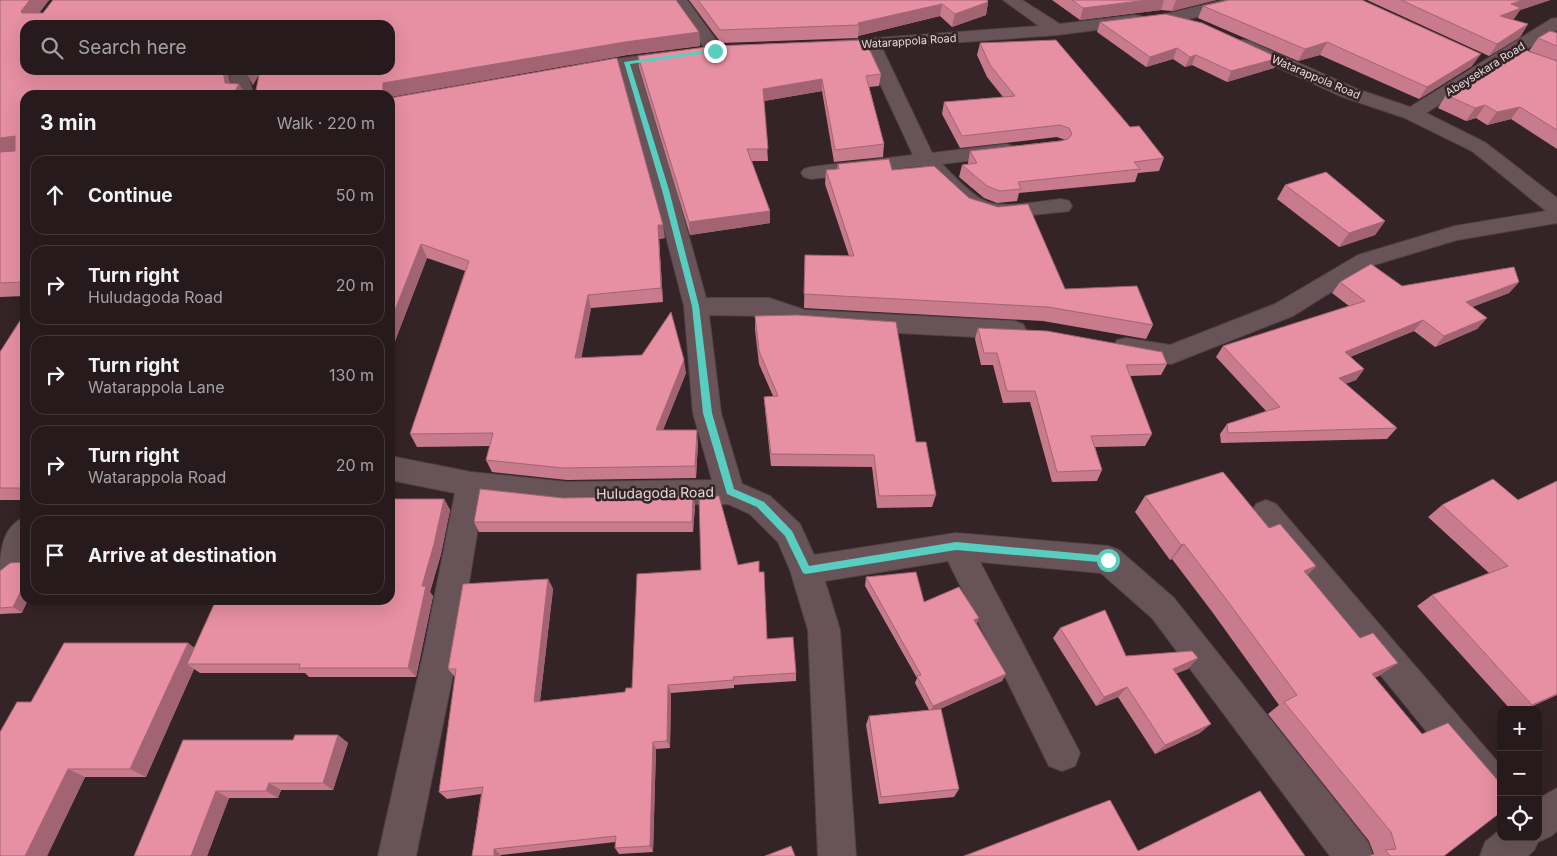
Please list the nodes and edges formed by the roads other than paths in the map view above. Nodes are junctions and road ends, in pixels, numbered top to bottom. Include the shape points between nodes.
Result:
1 (679, 0) edge
2 (1011, 0) edge
3 (1244, 0) edge
4 (1174, 9) edge
5 (1557, 23) edge
6 (1204, 28) edge
7 (1057, 30) junction
8 (1231, 40) edge
9 (871, 44) junction
10 (812, 46) edge
11 (735, 50) edge
12 (715, 51) junction
13 (1472, 57) edge
14 (627, 62) junction
15 (1490, 65) junction
16 (560, 74) edge
17 (238, 75) edge
18 (243, 90) edge
19 (1412, 114) junction
20 (1029, 148) edge
21 (924, 159) junction
22 (811, 173) dead end
23 (1062, 206) dead end
24 (1557, 209) edge
25 (1557, 216) edge
26 (696, 306) junction
27 (1033, 331) edge
28 (1102, 342) edge
29 (395, 469) edge
30 (471, 484) junction
31 (730, 492) junction
32 (1266, 513) dead end
33 (20, 537) edge
34 (956, 546) junction
35 (0, 566) edge
36 (806, 570) junction
37 (1062, 753) dead end
38 (1497, 789) edge
39 (1557, 807) edge
40 (1542, 820) edge
41 (1516, 841) edge
42 (396, 856) edge
43 (837, 856) edge
44 (1354, 856) edge
45 (1499, 856) edge

1 - 12 street
2 - 7 street
3 - 4 street via 1194,12
4 - 6 street, Watarappola Road
4 - 7 street, Watarappola Road via 1161,17
5 - 15 street, Abeysekara Road via 1520,55
7 - 9 street, Watarappola Road
8 - 19 street, Watarappola Road via 1350,93
9 - 10 street, Watarappola Road
9 - 21 street
11 - 12 street
12 - 14 street
13 - 15 street
14 - 16 street
14 - 26 street
15 - 19 street, Abeysekara Road
17 - 18 street
19 - 24 street, Watarappola Road via 1479,147
20 - 21 street
21 - 22 street
21 - 23 street via 975,205 995,212
25 - 28 street via 1455,233 1366,260 1284,310 1171,355
26 - 27 street via 769,306 804,320
26 - 31 street via 708,413
29 - 30 street, Huludagoda Road
30 - 31 street, Huludagoda Road via 567,494
30 - 42 street via 441,650
31 - 36 street, Huludagoda Road via 760,505 788,533
32 - 38 street
33 - 35 street
34 - 36 street
34 - 37 street
34 - 44 street via 1108,560 1163,608
36 - 43 street, Huludagoda Road via 824,630
39 - 40 street
41 - 45 street

